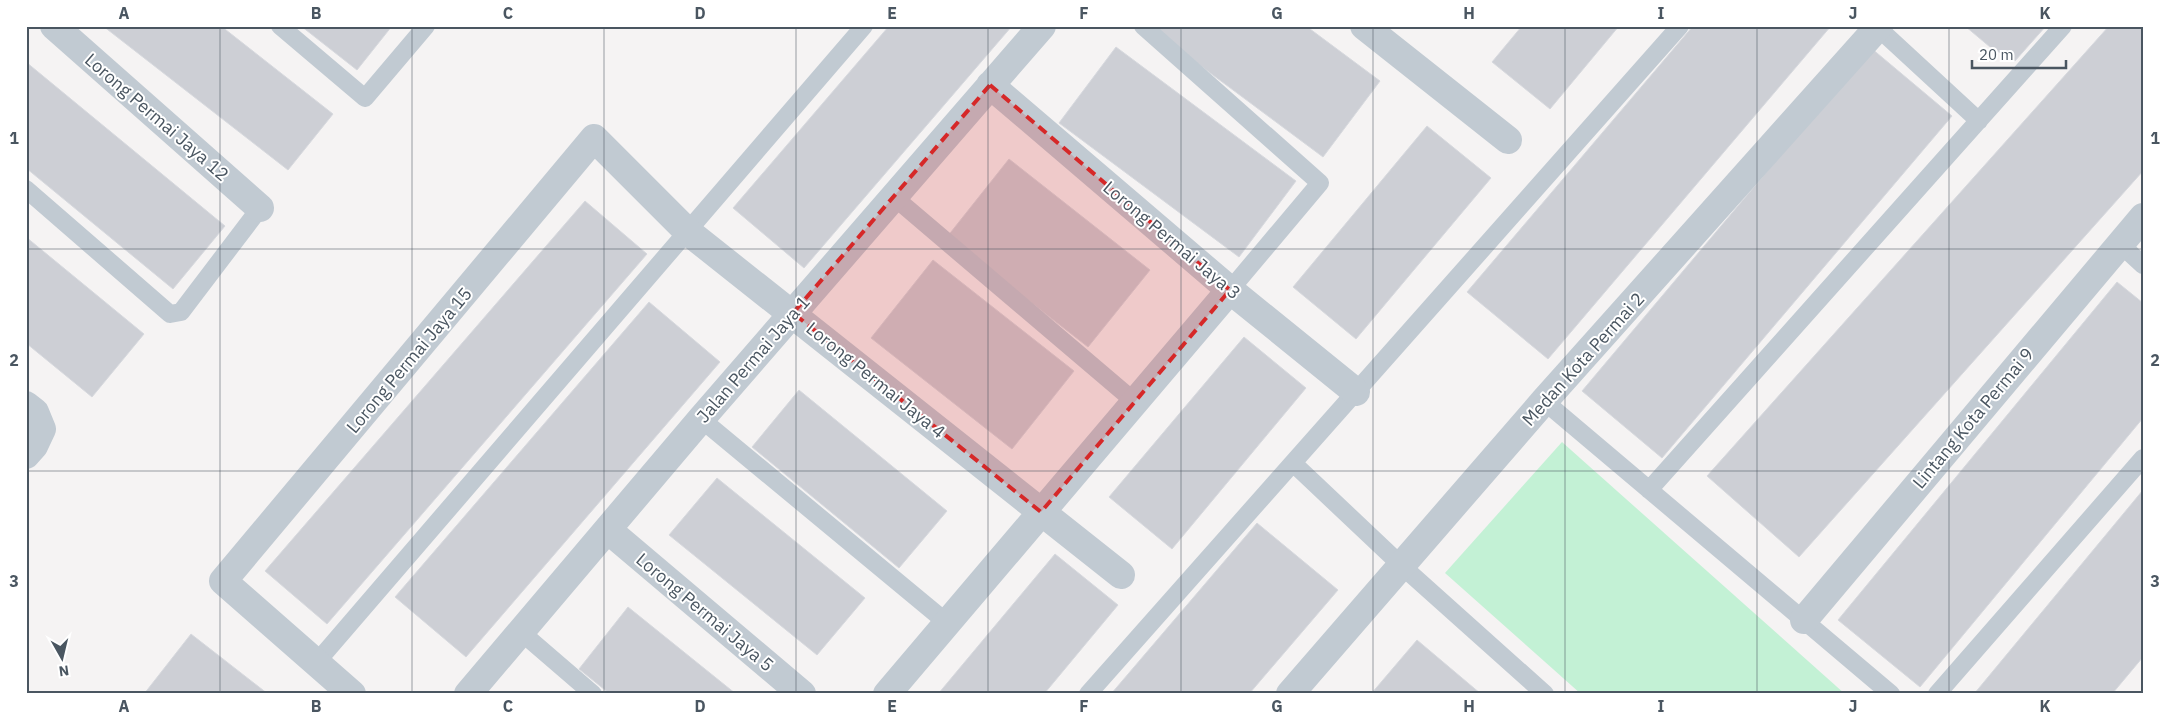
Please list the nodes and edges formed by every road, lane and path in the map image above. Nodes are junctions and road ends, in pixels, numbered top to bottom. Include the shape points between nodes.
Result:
1 (54, 26) edge
2 (280, 26) edge
3 (426, 26) edge
4 (864, 26) edge
5 (1042, 26) edge
6 (1143, 26) edge
7 (1364, 26) edge
8 (1680, 26) edge
9 (2063, 26) edge
10 (1878, 27) edge
11 (990, 85) junction
12 (1978, 121) junction
13 (594, 138) joint
14 (1508, 140) dead end
15 (26, 189) edge
16 (894, 197) junction
17 (260, 208) joint
18 (2143, 216) edge
19 (687, 231) junction
20 (2120, 244) junction
21 (2143, 265) edge
22 (1230, 290) junction
23 (793, 313) junction
24 (1356, 392) junction
25 (1544, 401) junction
26 (1135, 402) junction
27 (26, 405) edge
28 (701, 419) junction
29 (26, 455) edge
30 (2143, 458) edge
31 (1293, 463) junction
32 (1649, 490) junction
33 (1041, 512) junction
34 (608, 530) junction
35 (1402, 566) junction
36 (1121, 575) dead end
37 (1804, 620) junction
38 (946, 622) junction
39 (521, 632) junction
40 (316, 663) junction
41 (352, 694) edge
42 (468, 694) edge
43 (593, 694) edge
44 (802, 694) edge
45 (887, 694) edge
46 (1088, 694) edge
47 (1290, 694) edge
48 (1545, 694) edge
49 (1891, 694) edge
50 (1937, 694) edge

1 - 17 street, Lorong Permai Jaya 12
2 - 3 lane via 365,98
4 - 19 lane
5 - 11 street, Jalan Permai Jaya 1
6 - 22 lane via 1320,183
7 - 14 street
8 - 24 lane
9 - 12 lane
10 - 12 lane
10 - 25 street, Medan Kota Permai 2
11 - 16 street, Jalan Permai Jaya 1
11 - 22 street, Lorong Permai Jaya 3
12 - 32 lane
13 - 19 street, Lorong Permai Jaya 4
13 - 40 street, Lorong Permai Jaya 15 via 223,581
15 - 17 lane via 170,314 181,312
16 - 23 street, Jalan Permai Jaya 1
16 - 26 lane
18 - 20 street, Lintang Kota Permai 9
19 - 23 street, Lorong Permai Jaya 4
19 - 40 lane
20 - 21 lane
20 - 37 street, Lintang Kota Permai 9
22 - 24 street, Lorong Permai Jaya 3
22 - 26 street
23 - 28 street, Jalan Permai Jaya 1
23 - 33 street, Lorong Permai Jaya 4
24 - 31 lane
25 - 32 lane
25 - 35 street, Medan Kota Permai 2
26 - 33 street
27 - 29 street via 35,412 42,429
28 - 34 street, Jalan Permai Jaya 1
28 - 38 lane
30 - 50 lane
31 - 35 lane
31 - 46 lane
32 - 37 lane
33 - 36 street, Lorong Permai Jaya 4
33 - 38 street
34 - 39 street, Jalan Permai Jaya 1
34 - 44 street, Lorong Permai Jaya 5
35 - 47 street, Medan Kota Permai 2
35 - 48 lane
37 - 49 lane
38 - 45 street
39 - 42 street, Jalan Permai Jaya 1
39 - 43 lane
40 - 41 street

